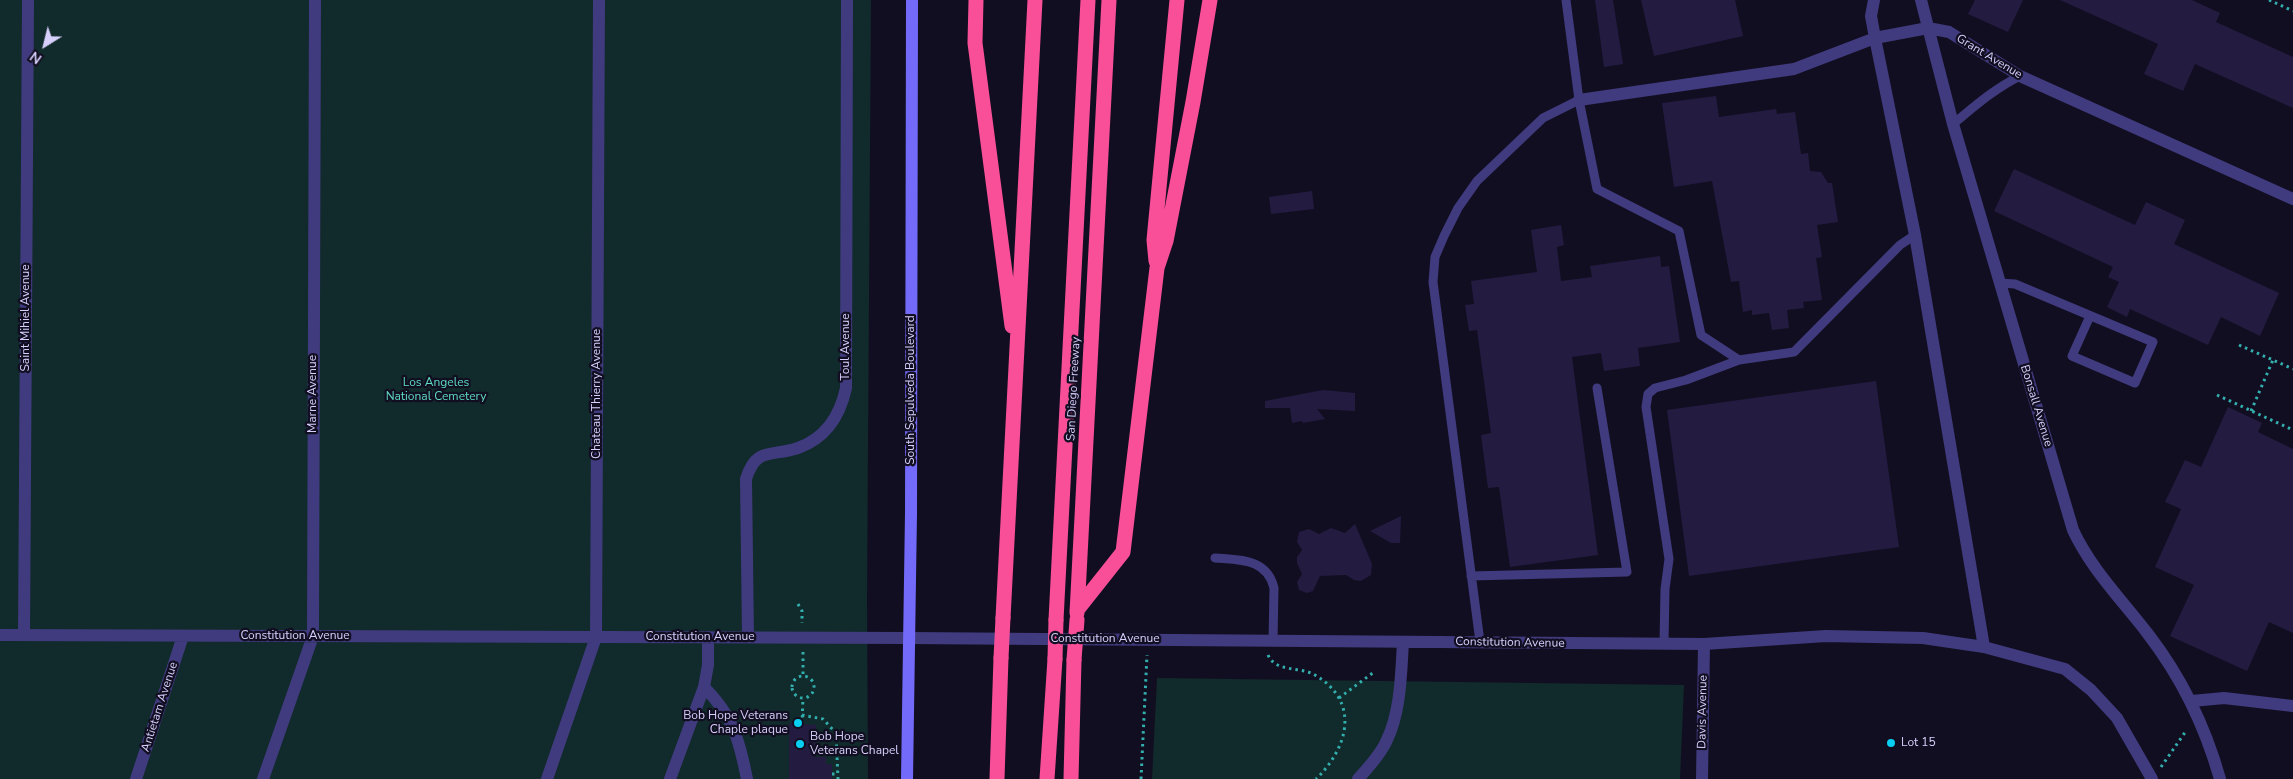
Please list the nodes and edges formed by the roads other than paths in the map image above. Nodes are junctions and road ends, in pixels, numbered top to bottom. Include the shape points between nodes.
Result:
1 (28, 0) edge
2 (314, 0) edge
3 (599, 0) edge
4 (847, 0) edge
5 (912, 0) edge
6 (976, 0) edge
7 (1035, 0) edge
8 (1088, 0) edge
9 (1109, 0) edge
10 (1177, 0) edge
11 (1210, 0) edge
12 (1566, 0) edge
13 (1874, 0) edge
14 (1921, 0) edge
15 (1928, 28) junction
16 (1875, 38) junction
17 (2020, 76) junction
18 (1579, 100) junction
19 (1953, 124) junction
20 (2293, 199) edge
21 (1916, 235) junction
22 (1157, 268) junction
23 (1999, 283) junction
24 (2090, 316) junction
25 (1739, 360) junction
26 (1017, 367) junction
27 (1597, 388) dead end
28 (1215, 558) dead end
29 (1471, 576) junction
30 (1077, 615) junction
31 (0, 635) edge
32 (24, 635) junction
33 (183, 636) junction
34 (312, 636) junction
35 (596, 637) junction
36 (708, 637) junction
37 (748, 637) junction
38 (909, 638) junction
39 (1273, 641) junction
40 (1403, 642) junction
41 (1480, 642) junction
42 (1664, 644) junction
43 (1704, 644) junction
44 (1984, 647) junction
45 (704, 687) junction
46 (2192, 700) junction
47 (2293, 706) edge
48 (2154, 776) edge
49 (136, 779) edge
50 (263, 779) edge
51 (546, 779) edge
52 (670, 779) edge
53 (747, 779) edge
54 (907, 779) edge
55 (997, 779) edge
56 (1047, 779) edge
57 (1071, 779) edge
58 (1358, 779) edge
59 (1702, 779) edge
60 (2220, 779) edge

1 - 32 street, Saint Mihiel Avenue
2 - 34 street, Marne Avenue
3 - 35 street, Chateau Thierry Avenue
4 - 37 street, Toul Avenue via 846,388 833,422 819,437 798,448 758,457 750,467 746,479
5 - 38 main road, South Sepulveda Boulevard
6 - 26 highway via 975,43
7 - 26 highway
8 - 56 highway, bridge
9 - 30 highway, San Diego Freeway
10 - 22 highway via 1154,240
11 - 22 highway via 1190,120 1166,241
12 - 18 lane
13 - 16 street via 1871,16
14 - 15 street, Bonsall Avenue
15 - 16 street, Grant Avenue
15 - 17 street, Grant Avenue via 1949,32
15 - 19 street, Bonsall Avenue
16 - 18 street, Grant Avenue via 1794,69
16 - 21 street
17 - 19 lane via 1981,100
17 - 20 street, Grant Avenue
18 - 25 lane via 1597,189 1679,231 1701,336
18 - 29 lane via 1543,118 1477,181 1458,208 1435,257 1432,282
19 - 23 street, Bonsall Avenue
21 - 25 lane via 1900,245 1794,352
21 - 44 street
22 - 30 highway via 1123,552
23 - 24 lane via 2016,284
23 - 46 street, Bonsall Avenue via 2072,530 2083,553 2149,635
24 - 24 lane via 2153,342 2135,383 2072,356
25 - 42 lane via 1655,388 1648,394 1646,408 1669,560
26 - 55 highway, bridge
27 - 29 lane via 1627,572
28 - 39 lane via 1253,561 1272,579
29 - 41 lane
30 - 57 highway, San Diego Freeway, bridge
31 - 32 street, Constitution Avenue
32 - 33 street, Constitution Avenue
33 - 34 street, Constitution Avenue
33 - 49 street, Antietam Avenue
34 - 35 street, Constitution Avenue
34 - 50 street, Marne Avenue
35 - 36 street, Constitution Avenue
35 - 51 street, Chateau Thierry Avenue
36 - 37 street, Constitution Avenue
36 - 45 street
37 - 38 street, Constitution Avenue
38 - 39 street, Constitution Avenue
38 - 54 main road, South Sepulveda Boulevard
39 - 40 street, Constitution Avenue
40 - 41 street, Constitution Avenue
40 - 58 street via 1400,686 1391,730 1386,743
41 - 42 street, Constitution Avenue
42 - 43 street, Constitution Avenue
43 - 44 street, Constitution Avenue via 1875,636 1923,638
43 - 59 street, Davis Avenue
44 - 48 street, Constitution Avenue via 2065,669 2072,674 2117,718
45 - 52 street
45 - 53 street via 721,704 735,730
46 - 47 street via 2224,698
46 - 60 street, Bonsall Avenue

